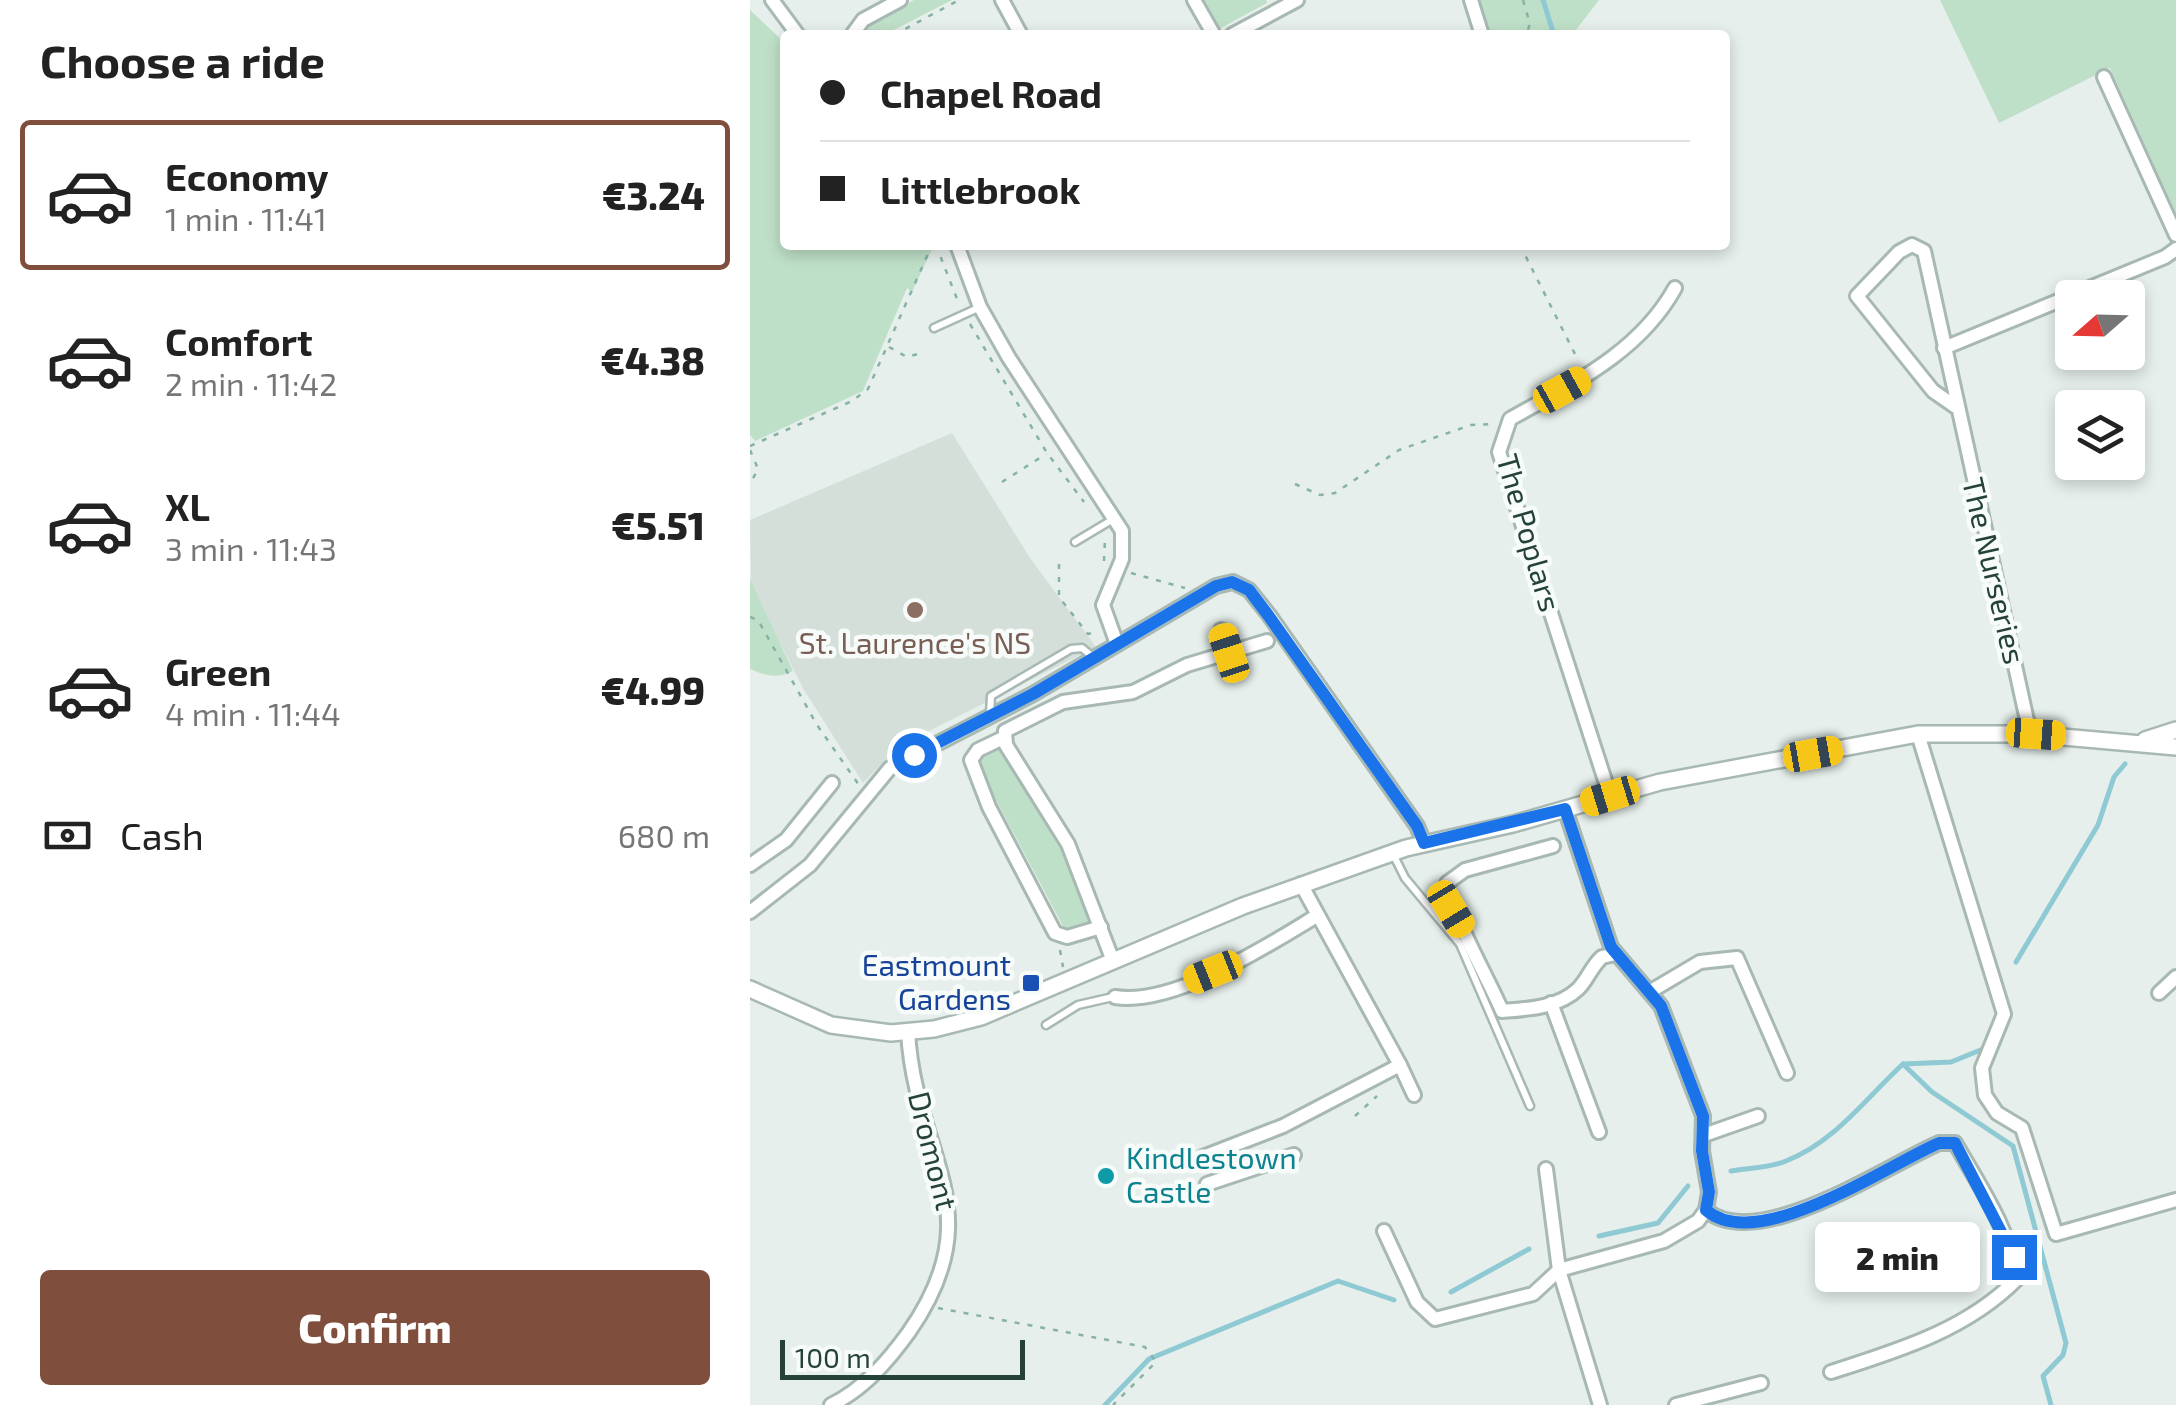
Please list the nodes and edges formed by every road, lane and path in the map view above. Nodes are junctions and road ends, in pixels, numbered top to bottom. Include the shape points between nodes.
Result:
1 (772, 0) edge
2 (900, 0) edge
3 (959, 0) edge
4 (1002, 0) edge
5 (1194, 0) edge
6 (1297, 0) edge
7 (1472, 0) edge
8 (1523, 0) edge
9 (1277, 5) edge
10 (794, 30) edge
11 (856, 30) edge
12 (903, 30) edge
13 (1018, 30) edge
14 (1211, 30) edge
15 (1240, 30) edge
16 (1481, 30) edge
17 (1528, 30) edge
18 (2104, 77) dead end
19 (2176, 235) edge
20 (2176, 249) edge
21 (930, 250) edge
22 (959, 250) edge
23 (1523, 250) edge
24 (1675, 288) dead end
25 (978, 300) junction
26 (934, 328) dead end
27 (888, 346) junction
28 (1944, 348) junction
29 (918, 354) dead end
30 (1579, 361) dead end
31 (1956, 408) junction
32 (1507, 425) junction
33 (750, 448) edge
34 (1047, 454) dead end
35 (1002, 482) dead end
36 (750, 484) edge
37 (1295, 484) dead end
38 (1116, 517) junction
39 (1075, 542) dead end
40 (1059, 564) dead end
41 (1125, 572) dead end
42 (1193, 600) junction
43 (750, 616) edge
44 (1109, 630) junction
45 (1222, 630) dead end
46 (1267, 641) dead end
47 (1117, 644) junction
48 (1229, 653) junction
49 (1094, 658) junction
50 (990, 715) junction
51 (2176, 730) edge
52 (1918, 734) junction
53 (2030, 734) junction
54 (1003, 738) junction
55 (2142, 742) junction
56 (2176, 748) edge
57 (832, 783) dead end
58 (857, 784) dead end
59 (1610, 796) junction
60 (1565, 809) junction
61 (1424, 843) junction
62 (1552, 846) dead end
63 (1393, 852) junction
64 (750, 865) edge
65 (1301, 884) junction
66 (750, 912) edge
67 (1315, 917) junction
68 (1101, 927) junction
69 (1062, 937) junction
70 (1615, 954) junction
71 (1114, 961) junction
72 (1064, 968) dead end
73 (2176, 977) edge
74 (750, 989) edge
75 (1651, 991) junction
76 (2159, 993) dead end
77 (1115, 996) joint
78 (1551, 1003) junction
79 (1046, 1025) dead end
80 (908, 1032) junction
81 (1400, 1065) junction
82 (1787, 1073) dead end
83 (1373, 1080) junction
84 (1414, 1095) dead end
85 (1530, 1106) dead end
86 (1355, 1116) dead end
87 (1758, 1116) dead end
88 (1599, 1132) dead end
89 (1260, 1136) junction
90 (1704, 1136) junction
91 (1294, 1155) dead end
92 (1202, 1157) dead end
93 (1269, 1162) junction
94 (1546, 1169) dead end
95 (1207, 1184) dead end
96 (2176, 1200) edge
97 (1706, 1210) junction
98 (1384, 1231) dead end
99 (1559, 1270) junction
100 (927, 1306) junction
101 (1831, 1372) dead end
102 (1762, 1383) dead end
103 (832, 1405) edge
104 (1114, 1405) edge
105 (1600, 1405) edge
106 (1676, 1405) edge

1 - 10 street
2 - 11 street
3 - 12 path
4 - 13 street
5 - 14 street
6 - 9 street
7 - 16 street
8 - 17 path
9 - 15 street
18 - 19 street
20 - 28 street
21 - 27 path
22 - 25 street
23 - 30 path
24 - 32 street, The Poplars via 1640,335 1601,368
25 - 26 lane
25 - 38 street via 1042,414
27 - 29 path via 908,357
27 - 33 path via 868,389 852,401
28 - 31 street, The Nurseries
28 - 31 street, The Nurseries via 1924,251 1912,245 1857,296 1932,391
31 - 53 street, The Nurseries
32 - 37 path via 1471,425 1399,450 1335,494
32 - 59 street, The Poplars via 1499,452
33 - 36 path via 758,469
34 - 35 path
38 - 39 lane
38 - 44 street via 1123,546 1103,605
40 - 44 path via 1059,597 1068,609 1088,634
41 - 42 path via 1182,584
42 - 47 street
42 - 61 street via 1232,582 1249,590
43 - 58 path
44 - 47 street
45 - 48 street
46 - 48 street
47 - 49 street
48 - 54 street via 1133,692 1063,702 1010,725
49 - 50 street
49 - 50 lane via 1071,649 1012,680 991,696
50 - 66 street via 890,768 810,865
51 - 55 street
52 - 53 street
52 - 59 street
52 - 96 street via 2004,1014 1982,1068 1985,1095 1997,1113 2022,1128 2056,1234
53 - 55 street
54 - 68 street via 1068,844
54 - 69 street via 978,750 972,772
55 - 56 street
57 - 64 street via 786,840
59 - 60 street
60 - 61 street
60 - 70 street
61 - 63 street
62 - 78 street via 1465,870 1445,890 1502,1011
63 - 65 street
63 - 85 lane via 1405,878 1460,944
65 - 67 street
65 - 71 street
67 - 77 street via 1178,986 1139,999
67 - 81 street via 1358,980
68 - 69 street
68 - 71 street
69 - 72 path
70 - 75 street
70 - 78 street via 1602,957 1575,992
71 - 80 street via 981,1017
73 - 76 street
74 - 80 street via 831,1025
75 - 82 street via 1700,962 1737,958
75 - 90 street via 1703,1116
77 - 79 lane via 1078,1005
78 - 88 street
80 - 100 street, Dromont via 916,1090 950,1213 944,1270
81 - 83 street
81 - 84 street
83 - 86 path via 1378,1096
83 - 89 street
87 - 90 street
89 - 92 street
89 - 93 street
90 - 97 street
91 - 93 street
93 - 95 street
94 - 99 street
97 - 99 street via 1664,1240
97 - 101 street via 1718,1221 1748,1224 1791,1213 1939,1143 1955,1143 2001,1225 2017,1279 1967,1319
98 - 99 street via 1417,1302 1435,1319 1534,1294
99 - 105 street
100 - 103 street, Dromont via 887,1361
100 - 104 path via 1145,1347 1156,1362
102 - 106 street

